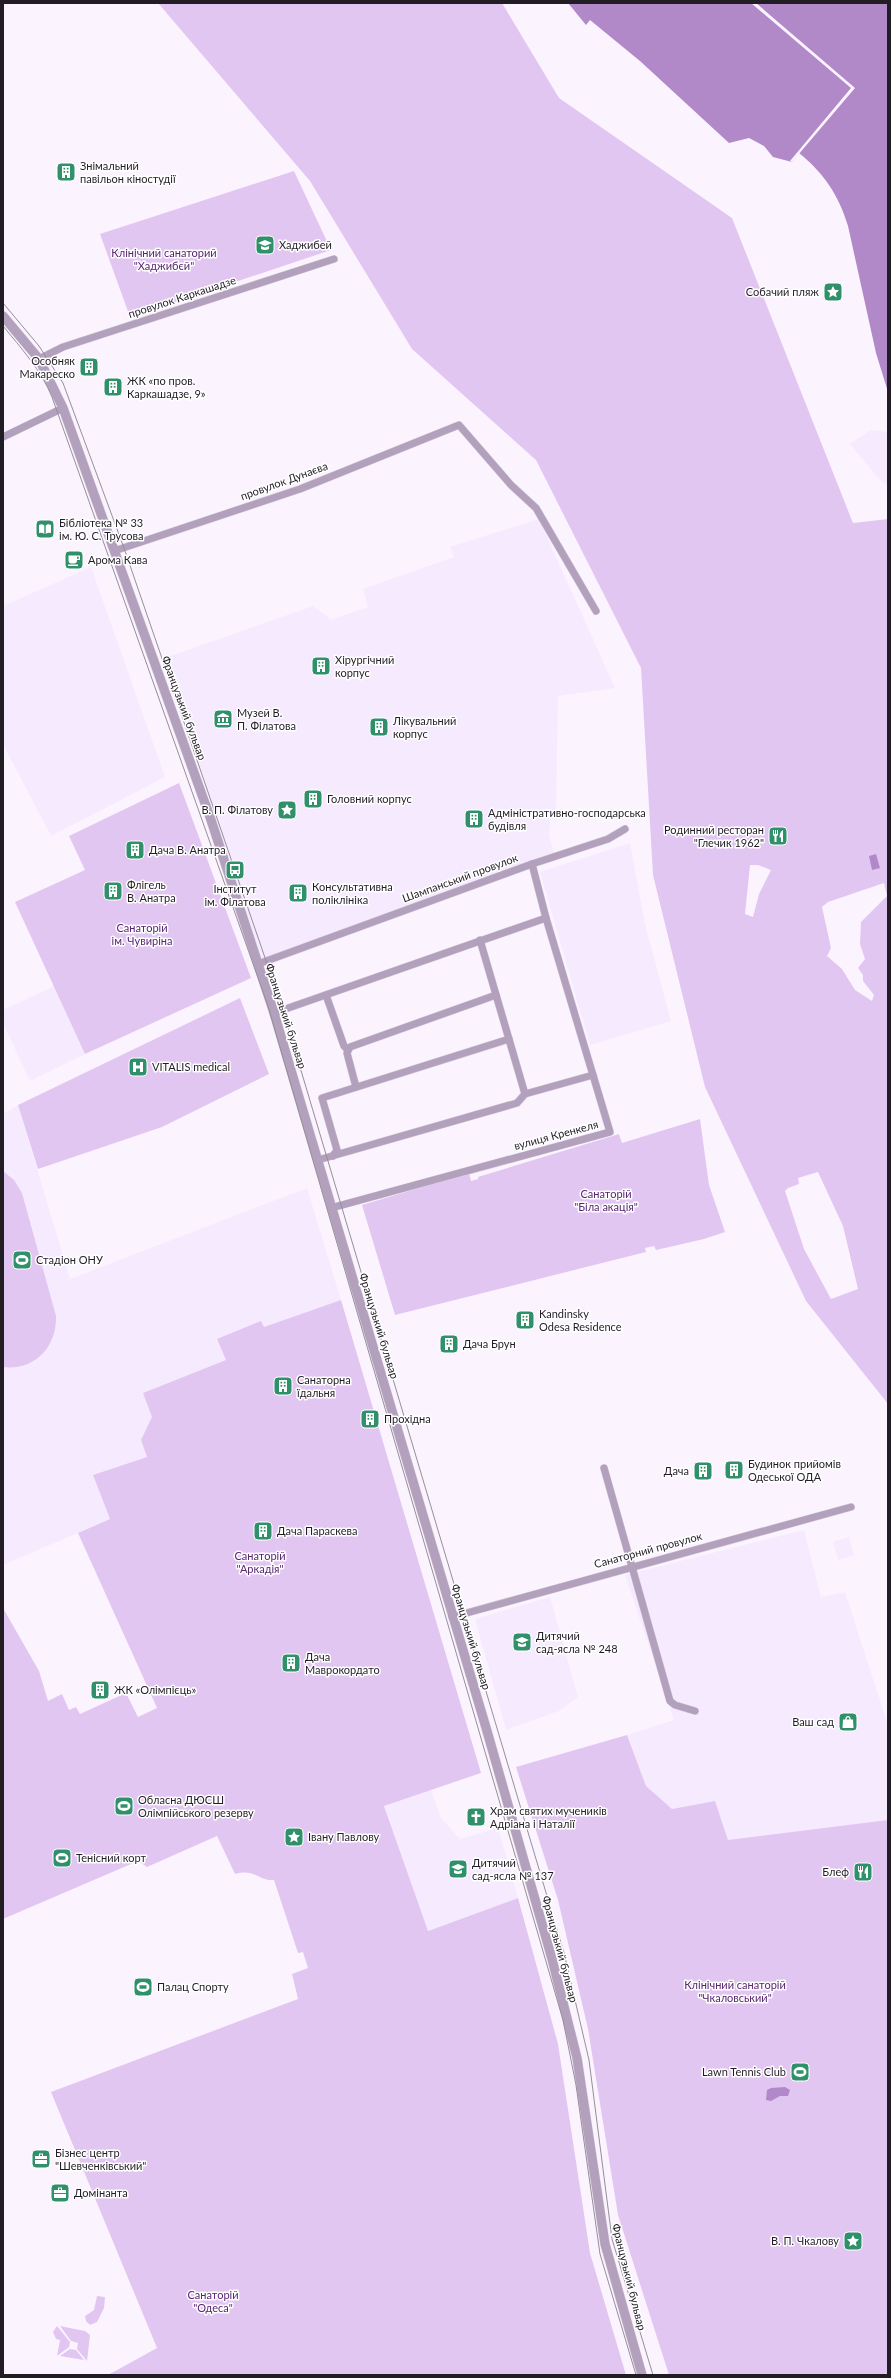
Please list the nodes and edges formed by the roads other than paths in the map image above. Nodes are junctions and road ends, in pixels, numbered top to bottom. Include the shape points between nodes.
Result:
1 (334, 259) dead end
2 (3, 316) edge
3 (39, 360) junction
4 (63, 408) junction
5 (3, 437) edge
6 (114, 551) junction
7 (596, 611) dead end
8 (625, 829) dead end
9 (532, 864) junction
10 (546, 918) junction
11 (480, 940) junction
12 (258, 964) junction
13 (326, 995) junction
14 (496, 995) junction
15 (274, 1013) junction
16 (509, 1039) junction
17 (347, 1048) junction
18 (593, 1074) junction
19 (356, 1087) junction
20 (525, 1094) junction
21 (333, 1156) junction
22 (318, 1160) junction
23 (331, 1208) junction
24 (604, 1468) dead end
25 (851, 1507) dead end
26 (632, 1566) junction
27 (452, 1617) junction
28 (695, 1711) dead end
29 (642, 2375) edge

1 - 3 street, провулок Каркашадзе via 63,347
2 - 3 street, Французький бульвар
3 - 4 street, Французький бульвар
4 - 5 street
4 - 6 street, Французький бульвар
6 - 7 street, провулок Дунаєва via 300,489 459,426 536,508
6 - 12 street, Французький бульвар via 211,820
8 - 9 street, Шампанський провулок via 608,839
9 - 10 street, вулиця Кренкеля
9 - 12 street, Шампанський провулок
10 - 11 street
10 - 18 street, вулиця Кренкеля
11 - 13 street
11 - 14 street
12 - 15 street, Французький бульвар
13 - 15 street
13 - 17 street via 344,1046
14 - 16 street
14 - 17 street
15 - 22 street, Французький бульвар
16 - 19 street
16 - 20 street
17 - 19 street
18 - 20 street
18 - 23 street, вулиця Кренкеля via 610,1132
19 - 21 street via 322,1098 336,1150
20 - 21 street via 517,1103
21 - 22 street
22 - 23 street, Французький бульвар
23 - 27 street, Французький бульвар
24 - 26 street
25 - 26 street, Санаторний провулок
26 - 27 street, Санаторний провулок
26 - 28 street via 670,1701
27 - 29 street, Французький бульвар via 552,1959 577,2058 605,2244

